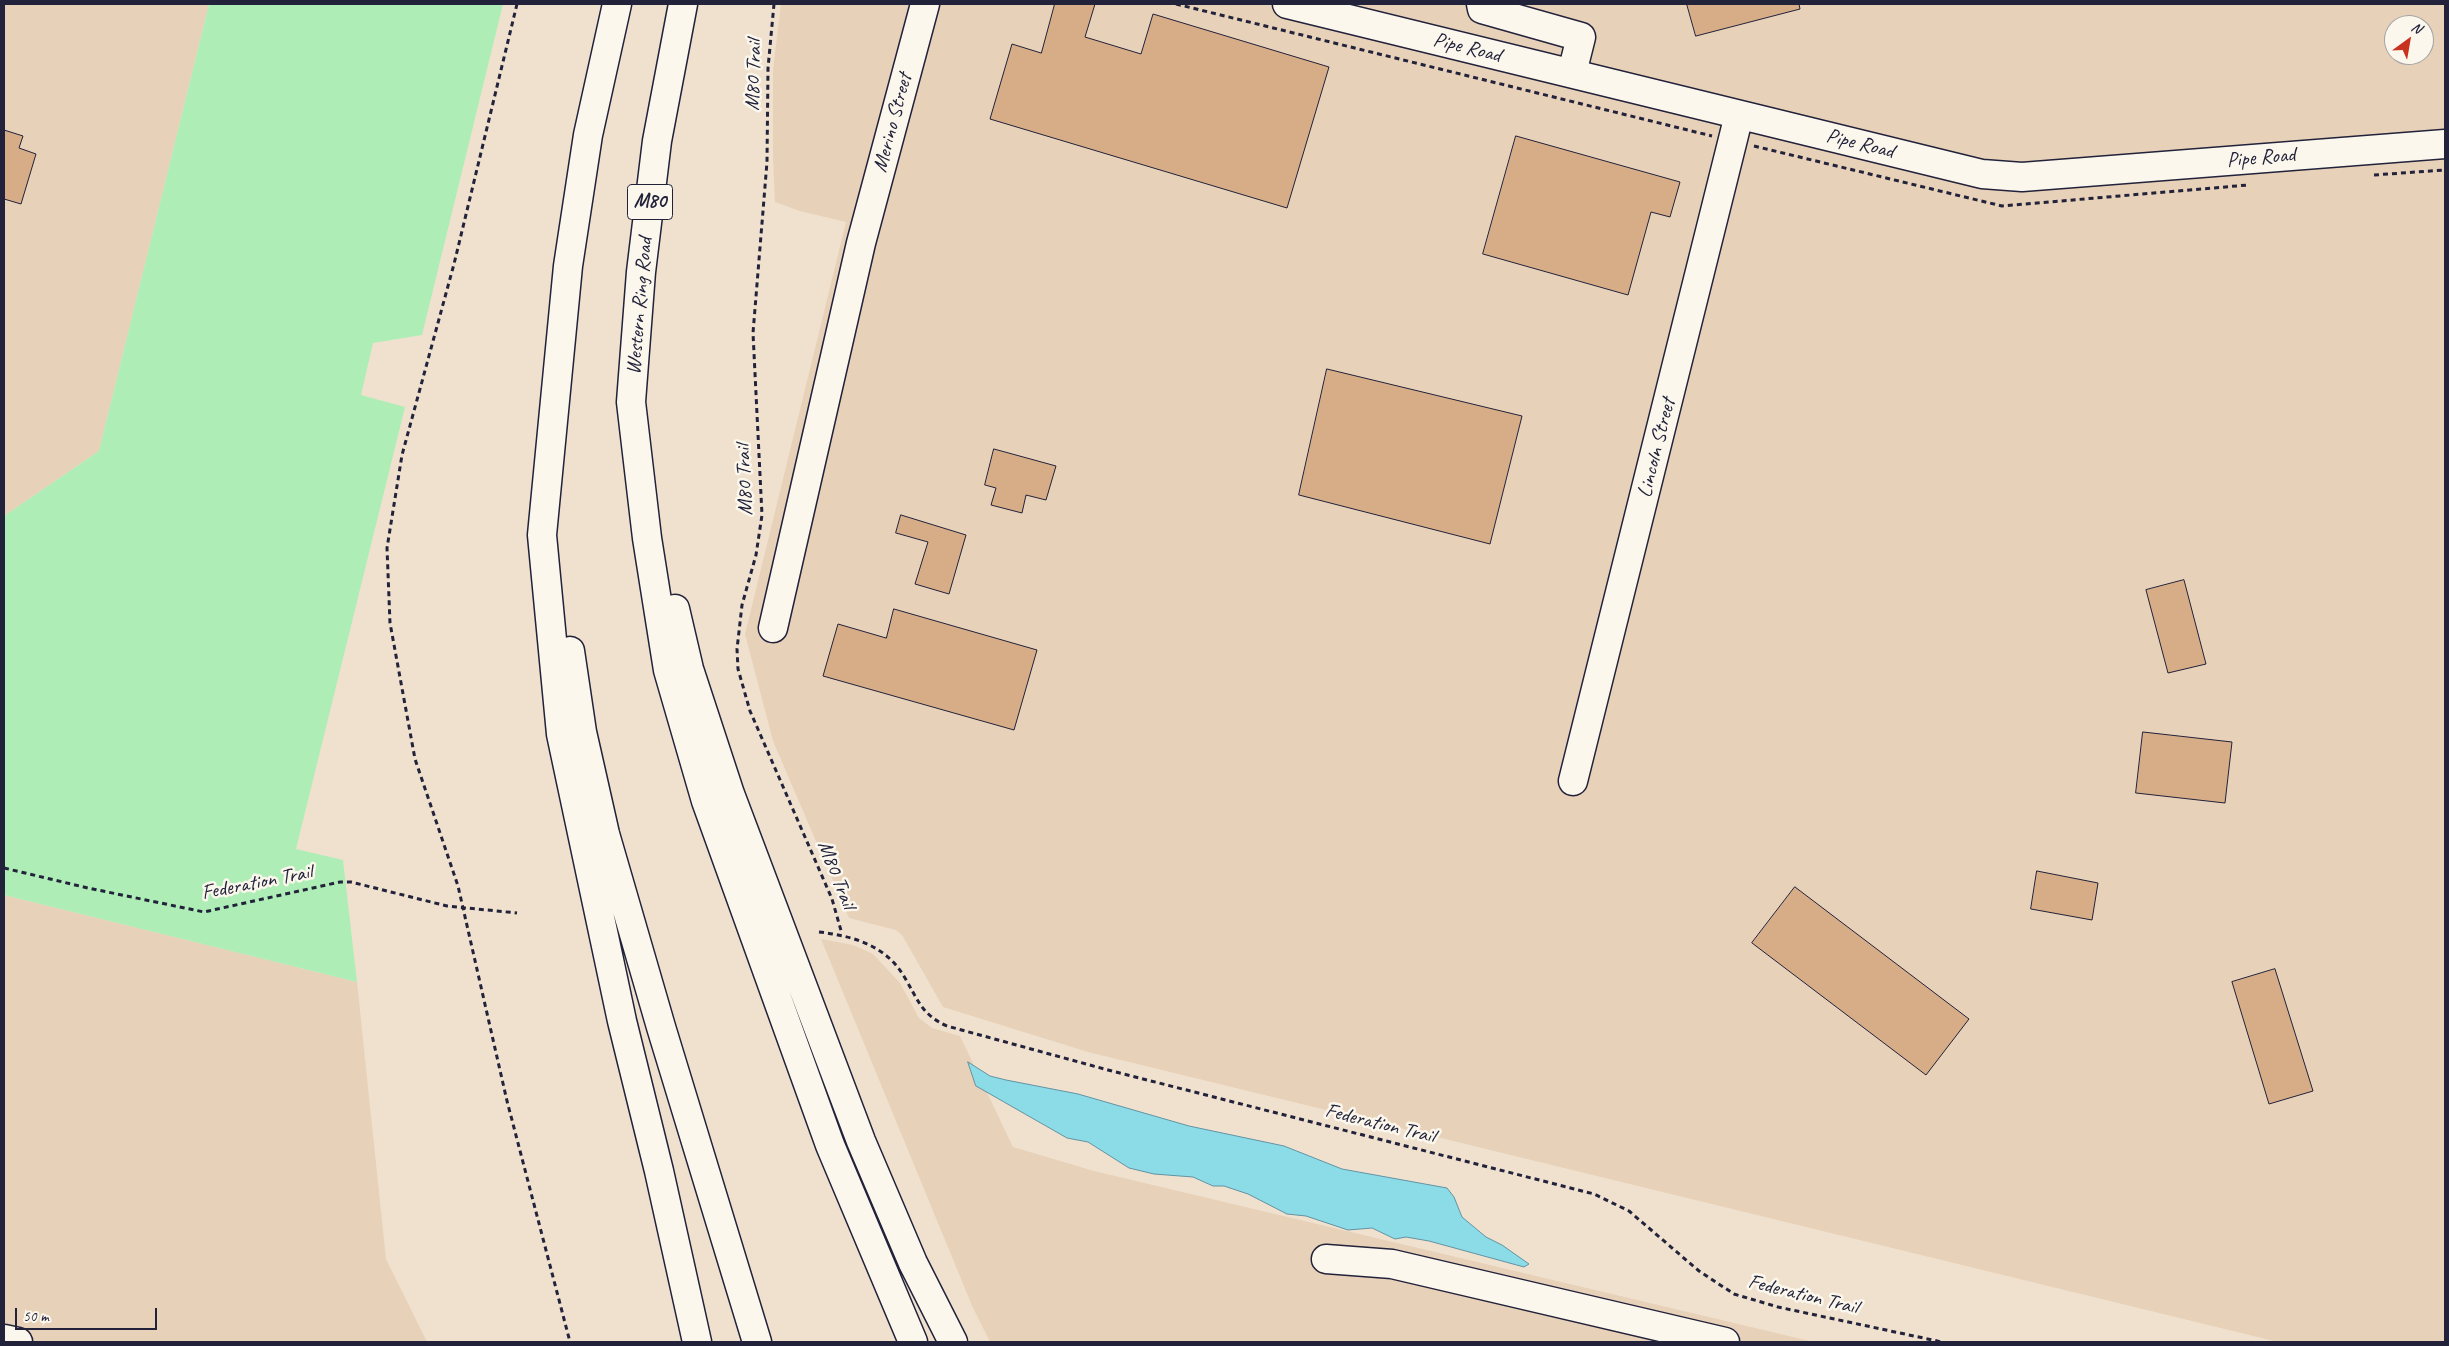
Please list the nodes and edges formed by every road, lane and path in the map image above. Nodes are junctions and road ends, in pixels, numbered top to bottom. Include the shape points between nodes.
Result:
1 (517, 4) edge
2 (617, 4) edge
3 (683, 4) edge
4 (774, 4) edge
5 (925, 4) edge
6 (1288, 4) edge
7 (1481, 7) edge
8 (1486, 53) junction
9 (1572, 73) junction
10 (1739, 115) junction
11 (2445, 144) edge
12 (556, 400) junction
13 (632, 402) junction
14 (773, 628) dead end
15 (1573, 781) dead end
16 (4, 868) edge
17 (463, 908) junction
18 (517, 913) dead end
19 (819, 932) dead end
20 (842, 934) junction
21 (1326, 1259) dead end
22 (4, 1339) edge
23 (18, 1342) edge
24 (570, 1342) edge
25 (697, 1342) edge
26 (757, 1342) edge
27 (913, 1342) edge
28 (953, 1342) edge
29 (1725, 1342) edge
30 (1942, 1342) edge

1 - 17 path via 454,264 402,455 387,548 390,623 415,759
2 - 12 main road via 588,136 568,266
3 - 13 main road, Western Ring Road / M80 via 657,141 641,272
4 - 20 path, M80 Trail via 769,59 767,162 753,334 762,515 742,605 738,668 750,711 832,899
5 - 14 main road, Merino Street via 861,243
6 - 8 main road, Pipe Road
7 - 8 main road
7 - 9 main road via 1581,36
8 - 9 main road, Pipe Road
9 - 10 main road, Pipe Road
10 - 11 main road, Pipe Road via 1982,174 2022,177
10 - 15 main road, Lincoln Street
12 - 25 main road via 542,535 561,734 622,1021
12 - 26 main road via 557,536 582,732 605,834 630,923
13 - 27 main road via 647,538 668,670 706,801 830,1145
13 - 28 main road via 658,537 689,669 730,794 861,1141 912,1263
16 - 17 path, Federation Trail via 204,912 340,882
17 - 18 path, Federation Trail
17 - 24 path via 507,1101
19 - 20 path, Federation Trail
20 - 30 path, Federation Trail via 872,945 894,962 925,1013 947,1026 1117,1073 1594,1194 1629,1212 1699,1271 1734,1294 1778,1307
21 - 29 main road via 1392,1264
22 - 23 main road

